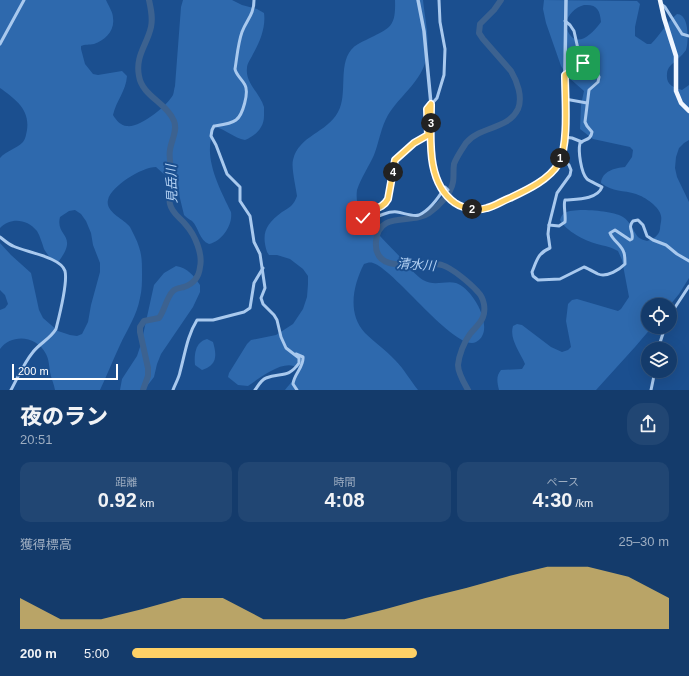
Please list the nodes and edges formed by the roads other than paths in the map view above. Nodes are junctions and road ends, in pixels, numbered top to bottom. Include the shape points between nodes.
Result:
1 (24, 0) edge
2 (254, 0) edge
3 (418, 0) edge
4 (439, 0) edge
5 (566, 0) edge
6 (661, 2) edge
7 (565, 21) junction
8 (689, 36) edge
9 (0, 44) edge
10 (596, 73) junction
11 (565, 75) junction
12 (565, 99) junction
13 (587, 103) junction
14 (431, 104) junction
15 (689, 111) edge
16 (564, 137) junction
17 (582, 142) junction
18 (561, 157) junction
19 (448, 190) dead end
20 (549, 225) junction
21 (0, 237) edge
22 (689, 261) edge
23 (263, 268) junction
24 (689, 286) edge
25 (677, 304) edge
26 (294, 354) junction
27 (654, 378) edge
28 (11, 390) edge
29 (173, 390) edge
30 (255, 390) edge
31 (297, 390) edge
32 (651, 390) edge

1 - 9 street
2 - 23 street via 252,16 242,32 235,68 247,89 244,106 235,121 214,126 211,136 227,174 240,188 240,201 250,216 254,242
3 - 14 street via 424,31
4 - 14 street via 445,64 436,98
5 - 7 street
6 - 8 street via 682,34
6 - 15 main road via 676,56 676,91 681,103
7 - 10 street via 574,31 578,49
7 - 11 street
10 - 11 street via 588,64 583,63
10 - 13 street via 599,80 589,90
11 - 12 street
12 - 13 street
12 - 16 street
13 - 17 street via 585,122 592,132 590,138
14 - 18 street, bridge via 435,175 439,187 453,201 465,208 487,208 520,193 550,174
14 - 19 street via 427,109 428,135 414,143 395,160 388,199 382,207 365,214 363,228 370,229 374,218 395,212 418,215 433,203 445,187
16 - 17 street
16 - 18 street
17 - 20 street via 579,155 584,175 602,187 591,196 565,200 564,222 559,226
18 - 20 street via 569,164 571,170 557,193
20 - 22 street via 550,248 542,251 532,272 538,280 560,279 584,267 599,275 622,268 625,264 624,253 610,233 615,230 630,240 633,236 630,224 638,220 647,236
21 - 28 street via 12,246 53,260 61,265 65,274 56,329 34,351
23 - 26 street via 263,304 277,320 280,337 286,348
23 - 29 street via 254,284 250,308 213,320 197,320 192,327
24 - 25 street
26 - 30 street via 299,358 299,363 292,371 265,379
26 - 31 street via 303,357 293,384
27 - 32 street

